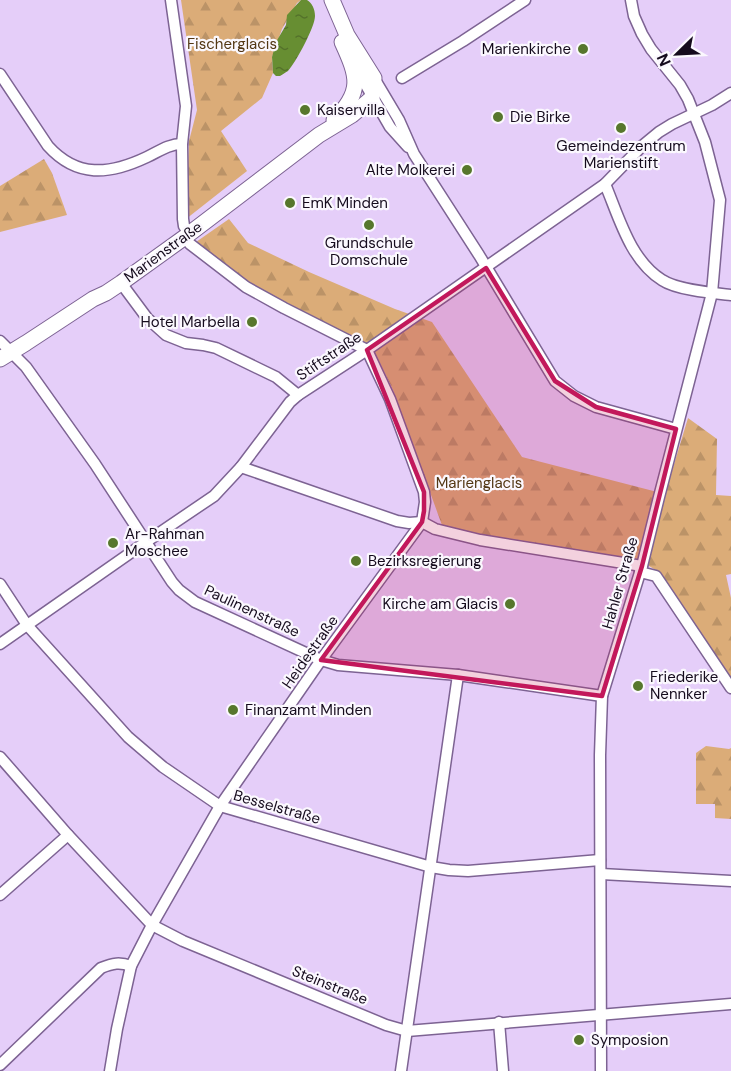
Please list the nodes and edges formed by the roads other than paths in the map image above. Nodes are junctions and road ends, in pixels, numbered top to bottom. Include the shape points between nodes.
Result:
1 (171, 0) edge
2 (324, 0) edge
3 (332, 0) edge
4 (631, 0) edge
5 (521, 1) edge
6 (353, 67) junction
7 (0, 74) edge
8 (374, 78) junction
9 (402, 78) dead end
10 (731, 93) edge
11 (372, 98) junction
12 (694, 114) junction
13 (320, 135) junction
14 (182, 144) junction
15 (414, 154) junction
16 (605, 184) junction
17 (187, 235) junction
18 (486, 268) junction
19 (121, 283) junction
20 (712, 293) junction
21 (731, 295) edge
22 (367, 350) junction
23 (4, 351) edge
24 (298, 395) junction
25 (676, 429) junction
26 (241, 467) junction
27 (422, 522) junction
28 (146, 542) junction
29 (641, 569) junction
30 (0, 584) edge
31 (27, 625) junction
32 (0, 644) edge
33 (321, 660) junction
34 (458, 675) junction
35 (731, 688) edge
36 (602, 696) junction
37 (0, 757) edge
38 (220, 806) junction
39 (68, 835) junction
40 (600, 860) junction
41 (431, 867) junction
42 (601, 874) junction
43 (731, 881) edge
44 (0, 895) edge
45 (152, 925) junction
46 (131, 966) junction
47 (731, 1004) edge
48 (601, 1014) junction
49 (499, 1023) junction
50 (407, 1031) junction
51 (0, 1065) edge
52 (110, 1071) edge
53 (401, 1071) edge
54 (503, 1071) edge
55 (601, 1071) edge

1 - 14 street via 186,106
2 - 6 street
3 - 8 street via 347,35
4 - 12 street, Hahler Straße via 642,34 680,85
5 - 9 street
6 - 11 street
6 - 13 street, Marienstraße via 351,100
7 - 14 street via 48,146 78,167 90,171 117,168
8 - 11 street
8 - 15 street
10 - 12 street, Stiftstraße
11 - 13 street, Marienstraße
11 - 15 street via 390,128
12 - 16 street, Stiftstraße via 650,139
12 - 20 street, Hahler Straße via 720,200
13 - 17 street, Marienstraße
14 - 17 street via 183,219
15 - 18 street
16 - 18 street, Stiftstraße
16 - 20 street via 635,253 651,272 671,285
17 - 19 street, Marienstraße
17 - 22 street via 190,244 246,287
18 - 22 street, Stiftstraße
18 - 25 street via 555,381 596,407
19 - 23 street, Marienstraße
19 - 24 street via 147,318 166,335 186,344 216,348 276,377
20 - 21 street
20 - 25 street, Hahler Straße
22 - 24 street, Stiftstraße
22 - 27 street via 390,399 424,492
23 - 28 street, Paulinenstraße via 26,367
24 - 26 street, Stiftstraße
25 - 29 street, Hahler Straße
26 - 27 street via 397,521
26 - 28 street, Stiftstraße via 214,496
27 - 29 street via 480,540
27 - 33 street, Heidestraße
28 - 31 street, Stiftstraße
28 - 33 street, Paulinenstraße via 172,582 187,597
29 - 35 street via 656,576
29 - 36 street, Hahler Straße
30 - 31 street, Besselstraße
31 - 32 street, Stiftstraße
31 - 38 street, Besselstraße via 128,737
33 - 34 street, Paulinenstraße via 338,665
33 - 38 street, Heidestraße
34 - 36 street, Paulinenstraße
34 - 41 street
36 - 40 street, Hahler Straße
37 - 39 street, Steinstraße
38 - 41 street, Besselstraße
38 - 45 street, Heidestraße
39 - 44 street
39 - 45 street, Steinstraße
40 - 41 street, Besselstraße via 468,871
40 - 42 street, Hahler Straße
41 - 50 street
42 - 43 street
42 - 48 street, Hahler Straße
45 - 46 street, Heidestraße
45 - 50 street, Steinstraße
46 - 51 street via 113,963 101,968
46 - 52 street, Heidestraße
47 - 48 street, Steinstraße
48 - 49 street, Steinstraße
48 - 55 street, Hahler Straße
49 - 50 street, Steinstraße
49 - 54 street
50 - 53 street

